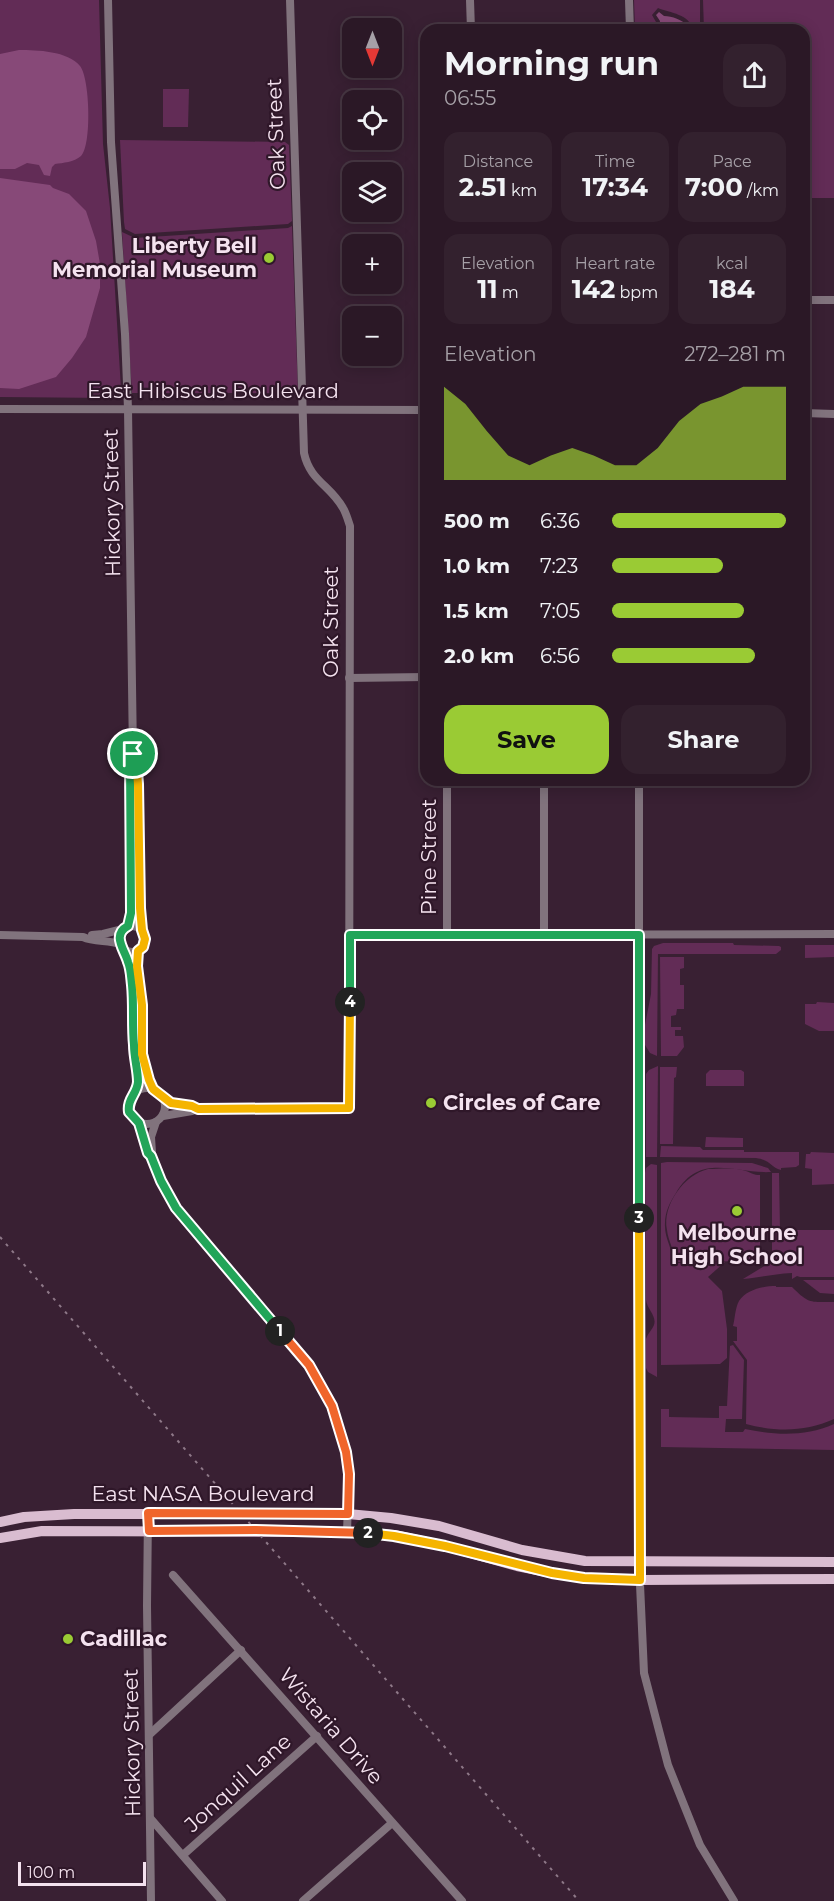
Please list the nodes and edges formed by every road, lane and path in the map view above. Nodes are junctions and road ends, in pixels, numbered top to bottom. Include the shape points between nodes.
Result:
1 (108, 0) edge
2 (290, 0) edge
3 (470, 0) edge
4 (629, 0) edge
5 (471, 24) edge
6 (630, 24) edge
7 (810, 300) edge
8 (834, 300) edge
9 (0, 409) edge
10 (128, 409) junction
11 (302, 409) junction
12 (420, 410) edge
13 (810, 414) edge
14 (834, 414) edge
15 (420, 677) edge
16 (349, 678) junction
17 (447, 786) edge
18 (544, 786) edge
19 (639, 786) edge
20 (135, 839) junction
21 (125, 928) junction
22 (142, 930) junction
23 (834, 934) edge
24 (0, 935) edge
25 (350, 935) junction
26 (447, 935) junction
27 (544, 935) junction
28 (639, 935) junction
29 (83, 937) junction
30 (122, 947) junction
31 (138, 951) junction
32 (153, 1089) junction
33 (137, 1091) junction
34 (163, 1098) junction
35 (198, 1109) junction
36 (159, 1119) junction
37 (139, 1123) junction
38 (151, 1156) junction
39 (148, 1513) junction
40 (348, 1514) junction
41 (0, 1522) edge
42 (149, 1531) junction
43 (347, 1532) junction
44 (0, 1538) edge
45 (522, 1550) junction
46 (639, 1562) junction
47 (834, 1562) edge
48 (517, 1566) junction
49 (173, 1575) dead end
50 (834, 1579) edge
51 (640, 1580) junction
52 (241, 1650) junction
53 (150, 1734) junction
54 (317, 1736) junction
55 (151, 1819) junction
56 (392, 1823) junction
57 (183, 1856) junction
58 (151, 1901) edge
59 (222, 1901) edge
60 (303, 1901) edge
61 (462, 1901) edge
62 (734, 1901) edge

1 - 10 street, Hickory Street via 111,142
2 - 11 street, Oak Street
3 - 5 street
4 - 6 street
7 - 8 street
9 - 10 street, East Hibiscus Boulevard
10 - 11 street, East Hibiscus Boulevard
10 - 20 street, Hickory Street via 133,754 130,759
11 - 12 street, East Hibiscus Boulevard
11 - 16 street, Oak Street via 306,465 344,508 350,526
13 - 14 street
15 - 16 street
16 - 25 street, Oak Street
17 - 26 street, Pine Street
18 - 27 street
19 - 28 street
20 - 21 street, Hickory Street via 131,908
20 - 22 street, Hickory Street
21 - 22 street
21 - 29 street
21 - 30 street via 119,936
22 - 31 street via 145,942
23 - 28 street
24 - 29 street
25 - 26 street
25 - 35 street, Oak Street via 349,1108
26 - 27 street
27 - 28 street
28 - 46 street
29 - 30 street
30 - 31 street
30 - 33 street via 132,988
31 - 32 street via 142,1054
32 - 33 street
32 - 34 street
33 - 37 street via 129,1107
34 - 35 street, Oak Street
34 - 36 street via 165,1110
35 - 36 street, Oak Street
36 - 37 street
36 - 38 street via 152,1137
37 - 38 street
38 - 40 street via 175,1206 309,1365 332,1406 346,1452
39 - 40 main road, East NASA Boulevard
39 - 41 main road, East NASA Boulevard via 24,1517
39 - 42 street, Hickory Street
40 - 43 street
40 - 45 main road, East NASA Boulevard via 439,1526
42 - 43 main road, East NASA Boulevard
42 - 44 main road, East NASA Boulevard via 42,1531
42 - 53 street, Hickory Street
43 - 48 main road, East NASA Boulevard via 445,1546
45 - 46 main road, East NASA Boulevard via 585,1561
45 - 48 main road
46 - 47 main road, East NASA Boulevard
46 - 51 street
48 - 51 main road, East NASA Boulevard via 584,1578
49 - 52 street, Wistaria Drive
50 - 51 main road, East NASA Boulevard
51 - 62 street via 644,1673 668,1765 700,1845
52 - 53 street
52 - 54 street, Wistaria Drive
53 - 55 street, Hickory Street
54 - 56 street, Wistaria Drive
54 - 57 street, Jonquil Lane
55 - 57 street
55 - 58 street, Hickory Street
56 - 60 street
56 - 61 street, Wistaria Drive
57 - 59 street

